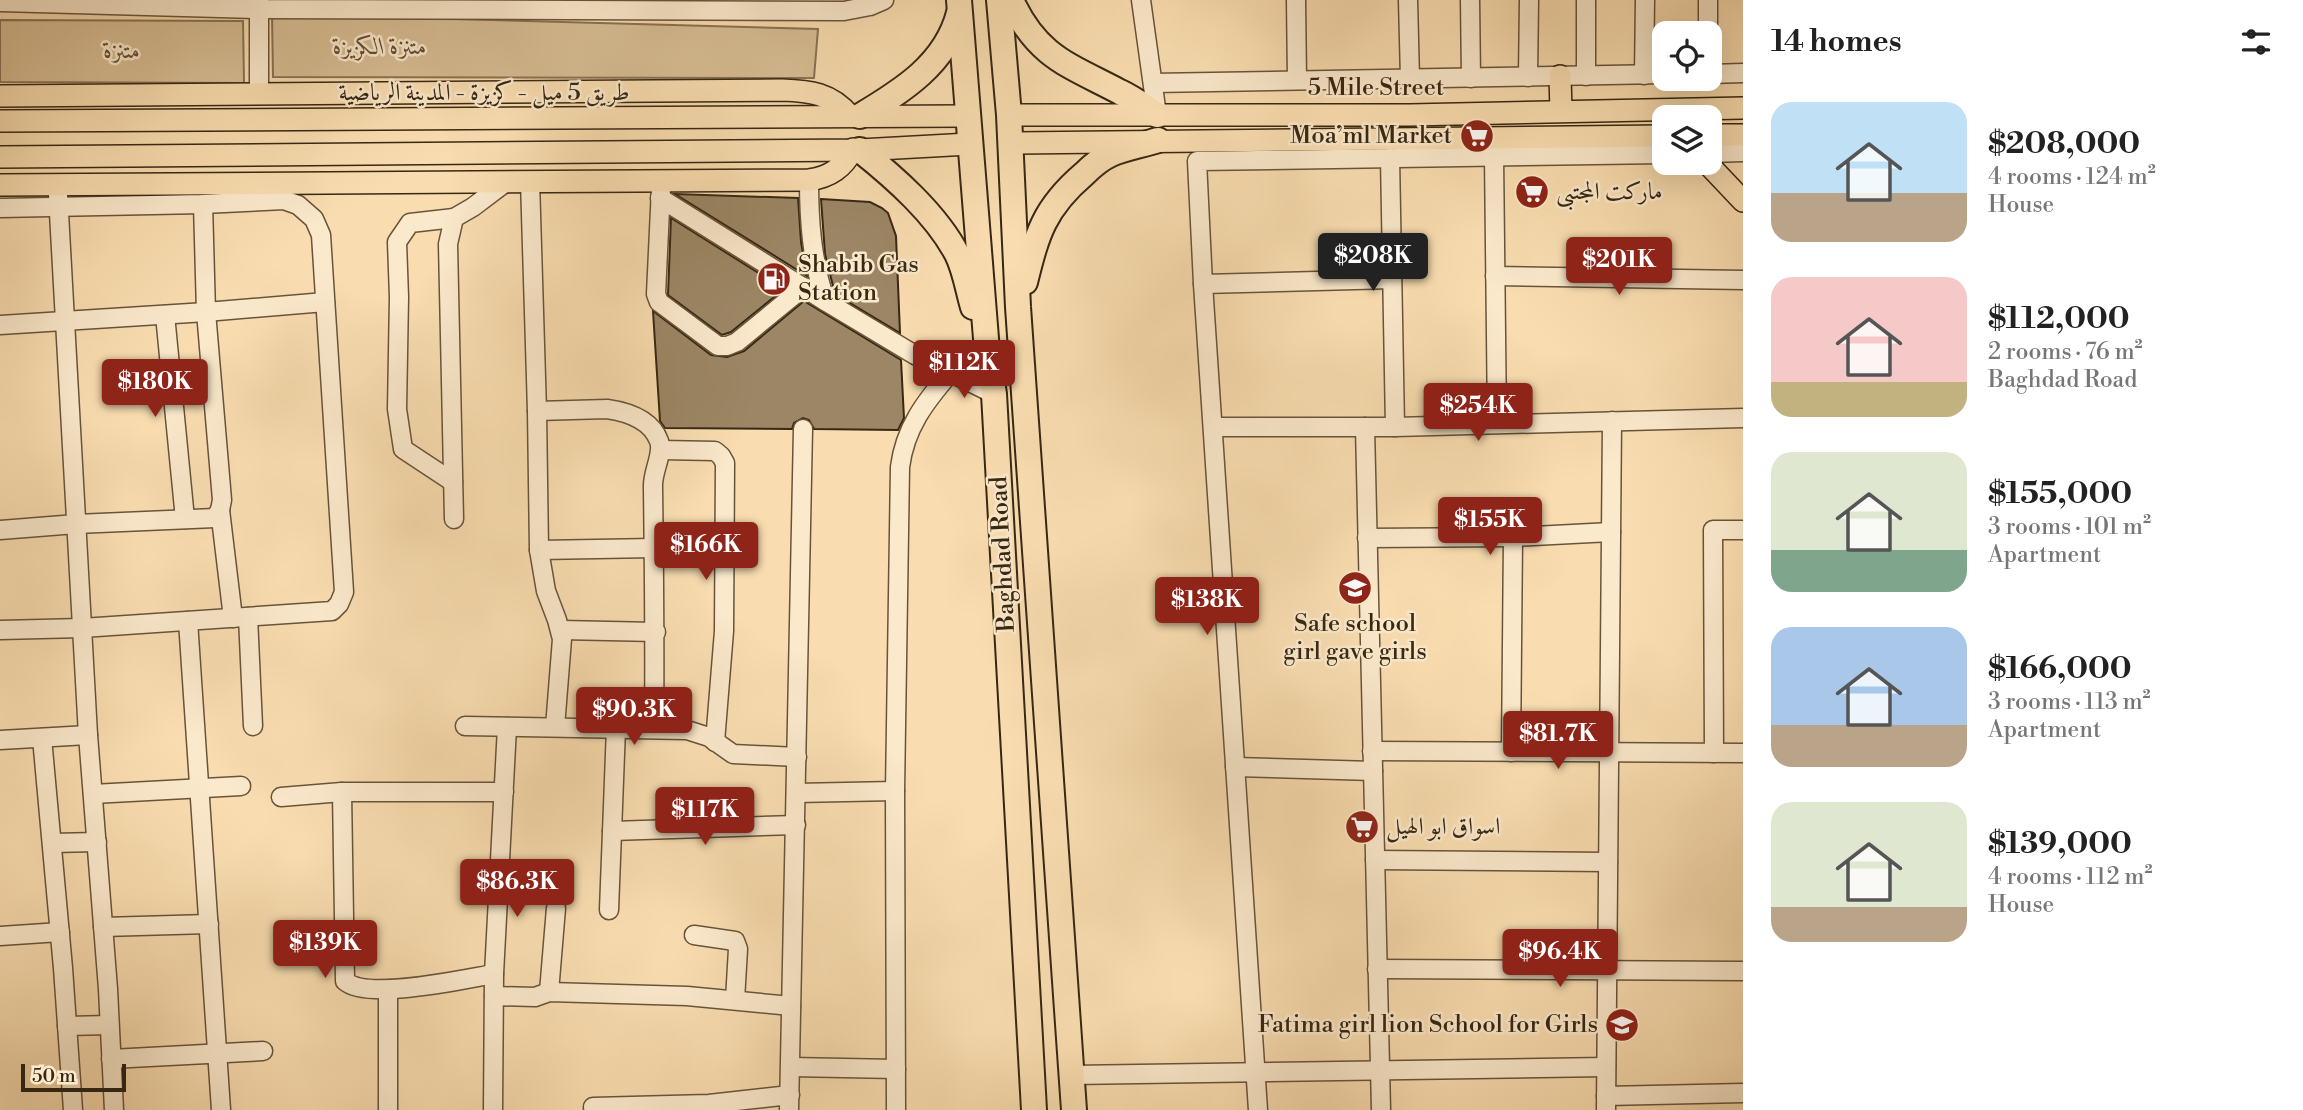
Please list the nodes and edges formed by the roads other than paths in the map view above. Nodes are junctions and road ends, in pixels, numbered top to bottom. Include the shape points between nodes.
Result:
1 (884, 0) edge
2 (999, 0) edge
3 (1012, 0) edge
4 (1141, 0) edge
5 (1296, 0) edge
6 (1408, 0) edge
7 (1470, 0) edge
8 (1529, 0) edge
9 (1587, 0) edge
10 (1645, 0) edge
11 (1708, 0) edge
12 (0, 2) edge
13 (43, 2) edge
14 (959, 3) edge
15 (259, 4) edge
16 (506, 4) edge
17 (756, 5) edge
18 (1708, 21) edge
19 (1743, 73) edge
20 (1722, 74) edge
21 (1644, 75) junction
22 (1652, 75) edge
23 (1560, 76) junction
24 (1586, 76) junction
25 (1528, 77) junction
26 (1471, 78) junction
27 (1410, 79) junction
28 (1297, 80) junction
29 (1153, 83) junction
30 (259, 94) junction
31 (0, 96) edge
32 (170, 96) junction
33 (1743, 108) edge
34 (1562, 111) junction
35 (1009, 115) junction
36 (1157, 115) junction
37 (855, 116) junction
38 (967, 116) junction
39 (530, 119) junction
40 (0, 121) edge
41 (169, 121) junction
42 (1722, 135) edge
43 (1743, 135) edge
44 (1652, 137) edge
45 (1158, 140) junction
46 (1010, 143) junction
47 (969, 144) junction
48 (1551, 147) junction
49 (857, 149) junction
50 (530, 151) junction
51 (1743, 152) edge
52 (1652, 153) edge
53 (1722, 153) edge
54 (169, 156) junction
55 (1494, 156) junction
56 (0, 157) edge
57 (1390, 158) junction
58 (1718, 175) edge
59 (809, 180) junction
60 (530, 181) junction
61 (506, 182) junction
62 (171, 183) junction
63 (57, 184) junction
64 (0, 185) edge
65 (661, 189) junction
66 (1743, 201) edge
67 (203, 204) junction
68 (58, 206) junction
69 (0, 208) edge
70 (454, 218) junction
71 (1495, 276) junction
72 (1392, 279) junction
73 (1743, 281) edge
74 (1203, 284) junction
75 (804, 287) junction
76 (825, 301) junction
77 (325, 302) junction
78 (1018, 307) junction
79 (206, 312) junction
80 (164, 315) junction
81 (65, 322) junction
82 (0, 325) edge
83 (987, 351) junction
84 (950, 373) junction
85 (994, 394) junction
86 (537, 411) junction
87 (1743, 418) edge
88 (1612, 421) junction
89 (1497, 423) junction
90 (1213, 427) junction
91 (1364, 427) junction
92 (1395, 427) junction
93 (803, 429) dead end
94 (661, 450) junction
95 (453, 482) junction
96 (220, 510) junction
97 (185, 519) junction
98 (454, 519) dead end
99 (76, 524) junction
100 (0, 530) edge
101 (1743, 530) edge
102 (1611, 532) junction
103 (1513, 537) junction
104 (1367, 538) junction
105 (654, 548) junction
106 (539, 550) junction
107 (240, 617) junction
108 (188, 621) junction
109 (82, 628) junction
110 (561, 629) junction
111 (0, 630) edge
112 (656, 632) junction
113 (253, 726) dead end
114 (465, 726) dead end
115 (507, 727) junction
116 (555, 727) junction
117 (616, 728) junction
118 (654, 728) junction
119 (88, 735) junction
120 (42, 738) junction
121 (0, 740) edge
122 (715, 742) junction
123 (1372, 751) junction
124 (1511, 752) junction
125 (1609, 752) junction
126 (1714, 752) junction
127 (1743, 753) edge
128 (797, 757) junction
129 (1235, 767) junction
130 (1373, 771) junction
131 (242, 786) dead end
132 (200, 789) junction
133 (895, 791) junction
134 (342, 792) junction
135 (504, 792) junction
136 (796, 793) junction
137 (93, 794) junction
138 (281, 797) dead end
139 (796, 825) junction
140 (612, 831) junction
141 (97, 842) junction
142 (52, 843) junction
143 (1375, 860) junction
144 (1608, 862) junction
145 (556, 908) dead end
146 (609, 910) dead end
147 (209, 924) junction
148 (103, 927) junction
149 (60, 932) junction
150 (694, 935) dead end
151 (0, 936) edge
152 (1377, 969) junction
153 (1607, 970) junction
154 (1743, 971) edge
155 (494, 974) junction
156 (388, 990) junction
157 (549, 992) junction
158 (494, 996) junction
159 (735, 1000) junction
160 (791, 1006) junction
161 (109, 1025) junction
162 (67, 1027) junction
163 (263, 1051) dead end
164 (217, 1055) junction
165 (111, 1059) junction
166 (791, 1067) junction
167 (1606, 1067) junction
168 (896, 1069) junction
169 (1380, 1070) junction
170 (1255, 1072) junction
171 (1072, 1075) junction
172 (1743, 1093) edge
173 (789, 1102) edge
174 (1606, 1103) edge
175 (593, 1107) dead end
176 (709, 1107) edge
177 (73, 1110) edge
178 (114, 1110) edge
179 (220, 1110) edge
180 (388, 1110) edge
181 (493, 1110) edge
182 (896, 1110) edge
183 (1034, 1110) edge
184 (1074, 1110) edge
185 (1258, 1110) edge
186 (1381, 1110) edge

1 - 17 street via 856,10
2 - 35 highway, Baghdad Road
3 - 36 highway via 1029,32 1050,53
4 - 29 street
5 - 28 street
6 - 27 street
7 - 26 street
8 - 25 street
9 - 24 street
10 - 21 street
11 - 18 street
12 - 13 street
13 - 15 street
14 - 37 highway via 952,33 920,76
14 - 38 highway, Baghdad Road
15 - 16 street
15 - 30 street
16 - 17 street
19 - 20 street
21 - 22 street
21 - 24 street
23 - 24 street
23 - 25 street
23 - 34 main road
25 - 26 street
26 - 27 street
27 - 28 street
28 - 29 street
29 - 36 street
30 - 32 main road
30 - 37 main road via 792,90 829,97
31 - 32 main road
32 - 41 main road
33 - 34 main road, 5 Mile Street
34 - 36 main road, 5 Mile Street
35 - 36 main road, 5 Mile Street
35 - 46 highway, Baghdad Road
37 - 38 main road, طريق 5 ميل - كزيزة - المدينة الرياضية
37 - 39 main road, طريق 5 ميل - كزيزة - المدينة الرياضية
38 - 47 highway, Baghdad Road
39 - 41 main road, طريق 5 ميل - كزيزة - المدينة الرياضية
39 - 50 main road
40 - 41 main road, طريق 5 ميل - كزيزة - المدينة الرياضية
42 - 43 main road
44 - 48 main road, 5 Mile Street
45 - 46 main road, 5 Mile Street
45 - 48 main road, 5 Mile Street
45 - 78 highway via 1110,155 1062,195 1036,239
46 - 78 highway, Baghdad Road
47 - 49 main road
47 - 83 highway, Baghdad Road
48 - 52 street
48 - 55 street
49 - 50 main road
49 - 59 main road via 831,174
49 - 83 highway via 910,195 957,255
50 - 54 main road
50 - 60 main road
51 - 53 street
54 - 56 main road
54 - 62 main road
55 - 57 street
55 - 71 street
57 - 72 street
57 - 74 street via 1197,161
58 - 66 main road
59 - 65 main road
59 - 76 street via 809,227
60 - 61 main road
60 - 65 main road
60 - 86 street
61 - 62 main road
61 - 70 street
62 - 63 main road
63 - 64 main road
63 - 68 street
65 - 75 street
65 - 75 street via 656,294 659,302 718,345 737,342
67 - 68 street
67 - 77 street via 284,200 299,205 314,219 321,235
67 - 79 street
68 - 69 street
68 - 81 street
70 - 95 street via 448,244
70 - 95 street via 410,223 397,242 397,409 403,449
71 - 73 street
71 - 89 street
72 - 74 street
72 - 92 street
74 - 90 street
75 - 76 street
76 - 84 street
77 - 79 street
77 - 107 street via 344,592 332,611
78 - 171 highway, Baghdad Road
79 - 80 street
79 - 96 street
80 - 81 street
80 - 97 street
81 - 82 street
81 - 99 street
83 - 85 highway, Baghdad Road
84 - 85 street
84 - 133 street via 914,421 902,455
85 - 183 highway, Baghdad Road
86 - 94 street via 607,409 628,413 651,428
86 - 106 street
87 - 88 street
88 - 89 street
88 - 102 street
89 - 92 street
90 - 91 street
90 - 129 street
91 - 92 street
91 - 104 street
93 - 128 street
94 - 105 street via 653,481
94 - 122 street via 715,452 725,463 724,619
95 - 98 street
96 - 97 street via 215,518
96 - 107 street
97 - 99 street
99 - 100 street
99 - 109 street
101 - 126 street via 1713,530
102 - 103 street
102 - 125 street
103 - 104 street
103 - 124 street
104 - 123 street
105 - 106 street
105 - 112 street
106 - 110 street via 546,591
107 - 108 street
107 - 113 street
108 - 109 street
108 - 132 street
109 - 111 street
109 - 119 street
110 - 112 street
110 - 116 street
112 - 118 street
114 - 115 street
115 - 116 street
115 - 135 street
116 - 117 street
117 - 118 street
117 - 140 street
118 - 122 street via 695,731
119 - 120 street
119 - 137 street
120 - 121 street
120 - 142 street
122 - 128 street via 740,756
123 - 124 street
123 - 130 street
124 - 125 street
125 - 126 street
125 - 144 street
126 - 127 street
128 - 136 street
129 - 130 street
129 - 170 street
130 - 143 street
131 - 132 street
132 - 137 street
132 - 147 street
133 - 136 street
133 - 168 street
134 - 135 street
134 - 138 street
134 - 156 street via 345,981 356,987
135 - 155 street
136 - 139 street
137 - 141 street
139 - 140 street
139 - 160 street
140 - 146 street
141 - 142 street
141 - 148 street
142 - 149 street
143 - 144 street
143 - 152 street
144 - 153 street
145 - 157 street
147 - 148 street
147 - 164 street
148 - 161 street
149 - 151 street
149 - 162 street
150 - 159 street via 735,941
152 - 153 street
152 - 169 street
153 - 154 street
153 - 167 street
155 - 156 street
155 - 158 street
156 - 180 street
157 - 158 street via 535,997
157 - 159 street
158 - 181 street
159 - 160 street
160 - 166 street
161 - 162 street
161 - 165 street
162 - 177 street
163 - 164 street
164 - 165 street
164 - 179 street
165 - 178 street
166 - 168 street
166 - 173 street
167 - 169 street
167 - 174 street
168 - 182 street
169 - 170 street
169 - 186 street
170 - 171 street
170 - 185 street
171 - 184 highway, Baghdad Road
172 - 174 street
173 - 176 street
175 - 176 street

